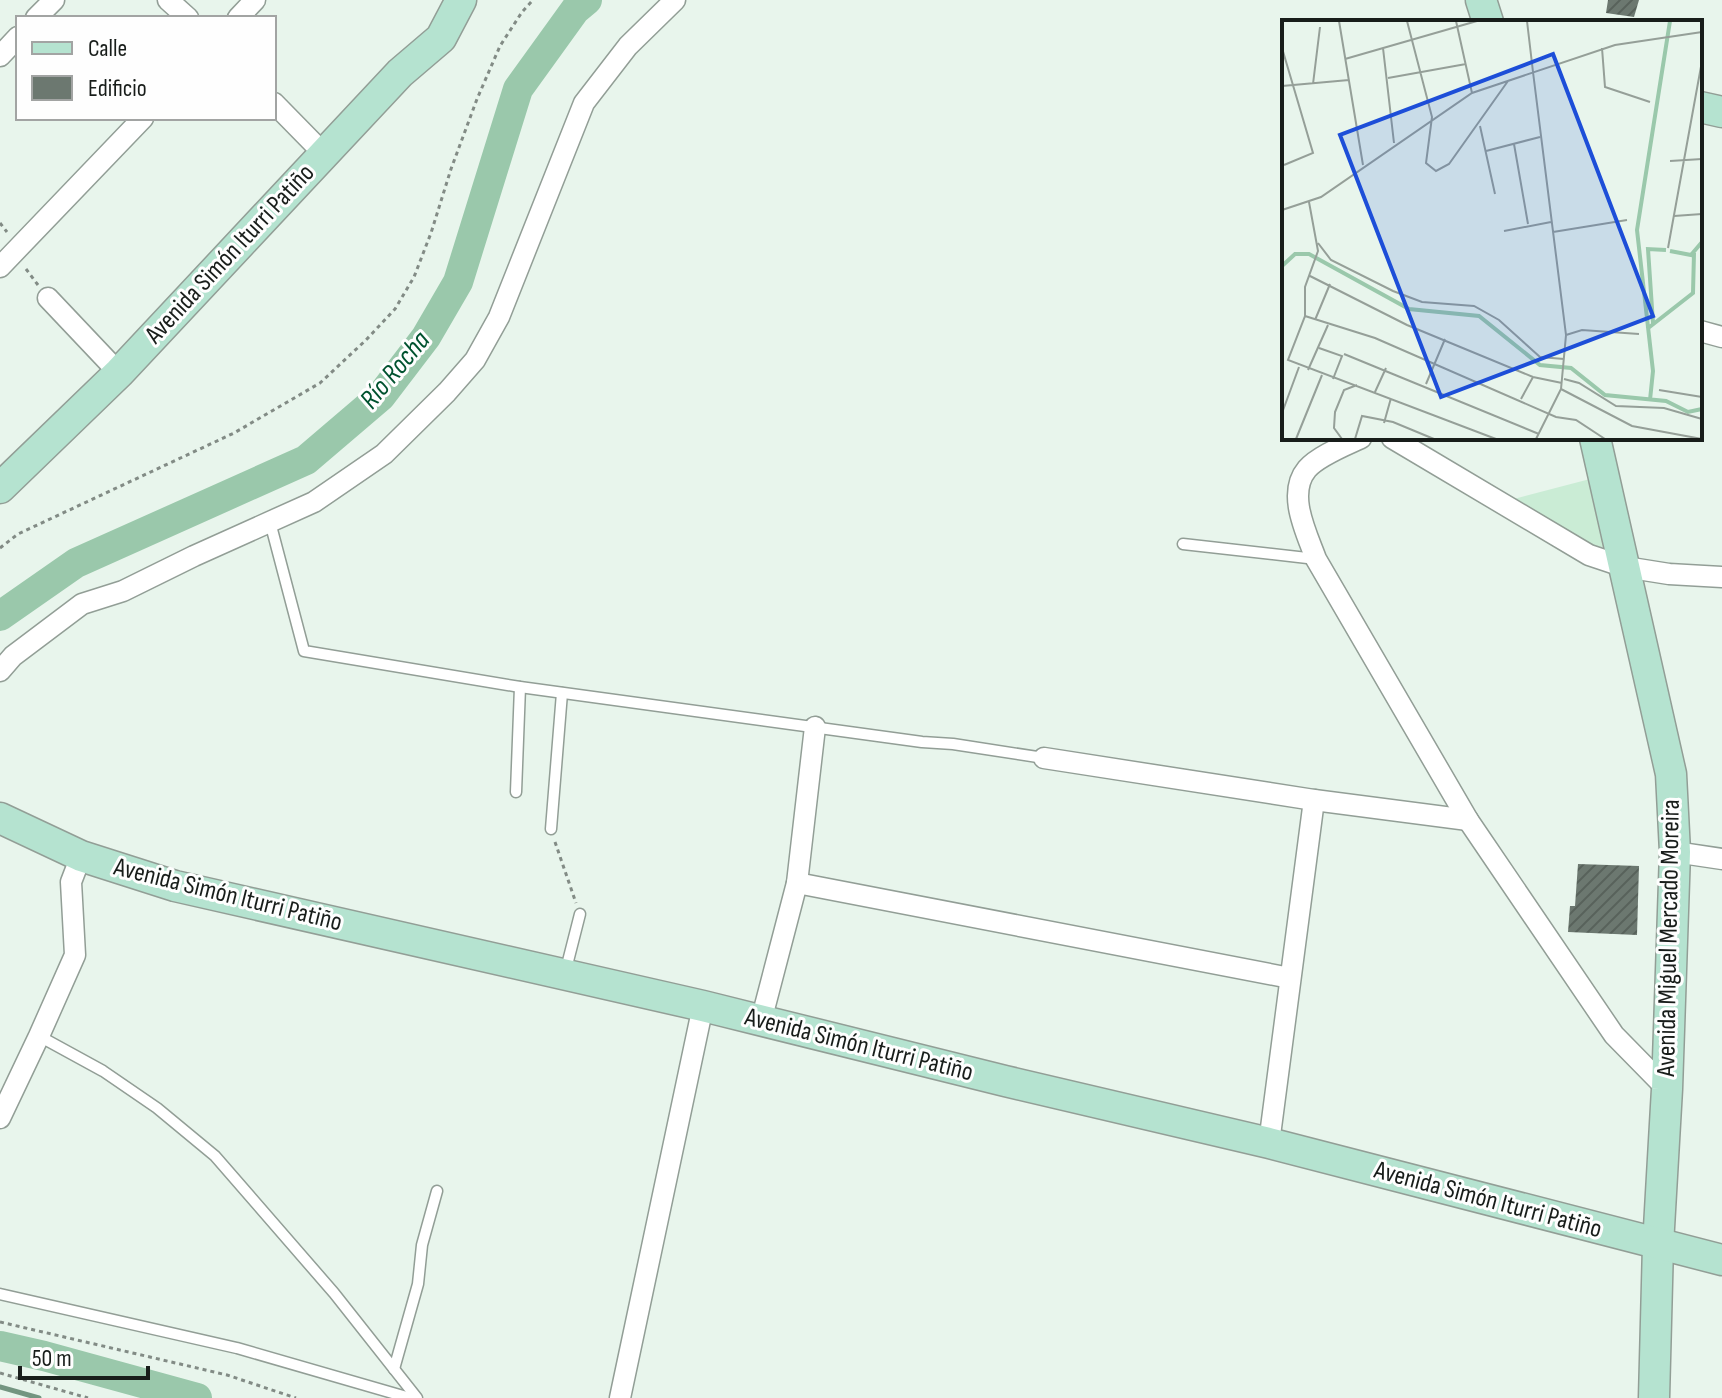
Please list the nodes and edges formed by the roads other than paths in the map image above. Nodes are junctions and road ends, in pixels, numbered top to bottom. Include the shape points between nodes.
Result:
1 (54, 0) edge
2 (168, 0) edge
3 (255, 0) edge
4 (461, 0) edge
5 (675, 0) edge
6 (1481, 0) edge
7 (38, 16) edge
8 (186, 16) edge
9 (240, 16) edge
10 (1487, 20) edge
11 (16, 39) edge
12 (0, 56) edge
13 (276, 105) edge
14 (1702, 107) edge
15 (1722, 112) edge
16 (141, 120) edge
17 (324, 154) junction
18 (7, 260) edge
19 (48, 298) road end
20 (1702, 332) edge
21 (1722, 337) edge
22 (119, 373) junction
23 (1356, 440) edge
24 (1395, 440) edge
25 (1595, 440) edge
26 (0, 488) edge
27 (270, 522) junction
28 (1183, 544) dead end
29 (1316, 559) junction
30 (1625, 567) junction
31 (1722, 577) edge
32 (0, 671) edge
33 (520, 687) junction
34 (562, 693) junction
35 (815, 727) junction
36 (1044, 758) joint
37 (516, 792) dead end
38 (1314, 800) junction
39 (0, 818) edge
40 (1468, 820) junction
41 (551, 829) road end
42 (1675, 852) junction
43 (81, 856) junction
44 (1722, 859) edge
45 (797, 883) junction
46 (580, 914) road end
47 (565, 975) junction
48 (1290, 978) junction
49 (703, 1006) junction
50 (761, 1021) junction
51 (39, 1036) junction
52 (1667, 1089) junction
53 (0, 1118) edge
54 (1269, 1143) junction
55 (437, 1191) dead end
56 (1658, 1245) junction
57 (1722, 1260) edge
58 (0, 1294) edge
59 (394, 1369) junction
60 (410, 1398) edge
61 (417, 1398) edge
62 (620, 1398) edge
63 (1654, 1398) edge

1 - 7 street
2 - 8 street
3 - 9 street
4 - 17 street, Avenida Simón Iturri Patiño via 441,38 400,73
5 - 27 street via 628,46 584,103 499,317 475,360 384,454 314,502
6 - 10 street
11 - 12 street
13 - 17 street, Avenida Simón Iturri Patiño
14 - 15 street
16 - 18 street
17 - 22 street, Avenida Simón Iturri Patiño
19 - 22 street
20 - 21 street
22 - 26 street, Avenida Simón Iturri Patiño
23 - 29 street via 1307,470 1298,488 1300,514
24 - 30 street via 1589,555
25 - 30 street, Avenida Miguel Mercado Moreira
27 - 32 street via 123,591 82,604
27 - 33 lane via 304,651
28 - 29 lane
29 - 40 street
30 - 31 street
30 - 42 street, Avenida Miguel Mercado Moreira via 1671,774
33 - 34 lane
33 - 37 lane
34 - 35 lane
34 - 41 lane
35 - 36 lane
35 - 45 street
36 - 38 street
38 - 40 street
38 - 48 street
39 - 43 street, Avenida Simón Iturri Patiño
40 - 52 street via 1614,1035
42 - 44 street
42 - 52 street, Avenida Miguel Mercado Moreira
43 - 47 street, Avenida Simón Iturri Patiño via 175,886
43 - 51 street via 71,882 75,955
45 - 48 street
45 - 50 street
46 - 47 lane
47 - 49 street, Avenida Simón Iturri Patiño
48 - 54 street
49 - 50 street, Avenida Simón Iturri Patiño
49 - 62 street
50 - 54 street, Avenida Simón Iturri Patiño
51 - 53 street
51 - 59 lane via 103,1071 215,1156
52 - 56 street, Avenida Miguel Mercado Moreira
54 - 56 street, Avenida Simón Iturri Patiño
55 - 59 lane
56 - 57 street, Avenida Simón Iturri Patiño
56 - 63 street, Avenida Miguel Mercado Moreira
58 - 60 lane via 237,1348
59 - 61 lane

